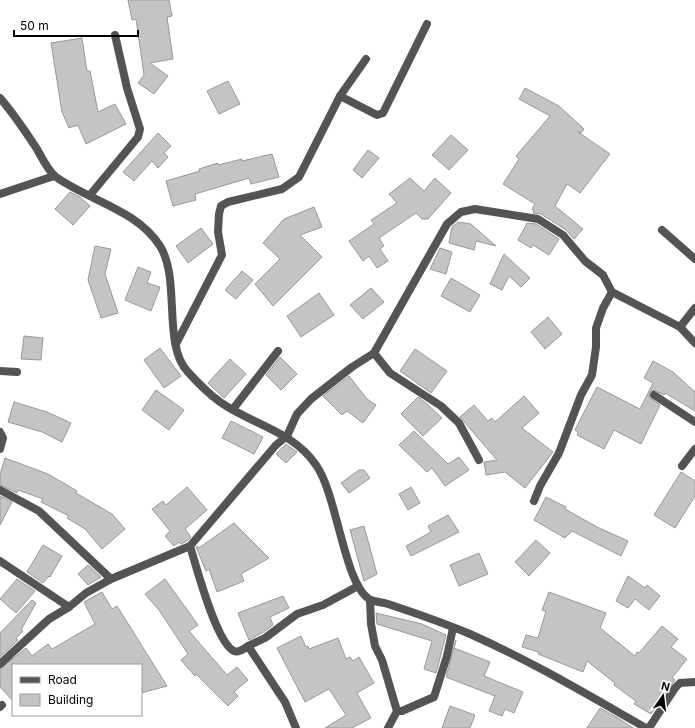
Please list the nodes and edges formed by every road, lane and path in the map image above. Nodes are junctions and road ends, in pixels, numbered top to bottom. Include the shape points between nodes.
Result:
1 (427, 24) dead end
2 (116, 35) dead end
3 (366, 59) dead end
4 (340, 96) junction
5 (0, 98) edge
6 (54, 176) junction
7 (0, 194) edge
8 (90, 196) junction
9 (662, 230) dead end
10 (695, 259) edge
11 (612, 292) junction
12 (695, 308) edge
13 (680, 327) junction
14 (695, 343) edge
15 (176, 344) junction
16 (278, 351) dead end
17 (374, 353) junction
18 (0, 371) edge
19 (17, 372) dead end
20 (654, 395) dead end
21 (233, 409) junction
22 (695, 422) edge
23 (0, 432) edge
24 (287, 436) junction
25 (0, 449) edge
26 (695, 449) edge
27 (478, 460) dead end
28 (682, 466) dead end
29 (0, 490) edge
30 (534, 501) dead end
31 (190, 546) junction
32 (0, 562) edge
33 (111, 579) junction
34 (358, 586) junction
35 (370, 600) junction
36 (68, 607) junction
37 (453, 628) junction
38 (248, 646) junction
39 (0, 664) edge
40 (695, 682) edge
41 (397, 711) junction
42 (296, 728) edge
43 (388, 728) edge
44 (647, 728) edge

1 - 4 street via 382,113 378,115
2 - 8 street via 127,88 140,129 138,137
3 - 4 street
4 - 15 street via 299,177 282,189 221,206 218,214 218,232 222,255
5 - 6 street via 15,115
6 - 7 street
6 - 8 street
8 - 15 street via 141,224 160,247 167,264
9 - 10 street
11 - 13 street
11 - 17 street via 603,275 563,236 538,219 475,209 461,212 446,224
11 - 30 street via 602,308 596,328 592,375 581,395 559,453
12 - 13 street
13 - 14 street
15 - 21 street via 180,360 187,372 219,402
16 - 21 street
17 - 24 street via 311,399 297,414
17 - 27 street via 390,373 441,406 459,423
18 - 19 street
20 - 22 street
21 - 24 street
23 - 25 street via 3,438
24 - 31 street via 276,445
24 - 34 street via 304,448 318,466 327,486
26 - 28 street
29 - 33 street via 39,511
31 - 33 street
31 - 38 street via 216,626 233,651
32 - 36 street
33 - 36 street
34 - 35 street
34 - 38 street via 324,604 297,614 265,638
35 - 37 street via 386,603
35 - 41 street via 371,624 376,646
36 - 39 street via 49,619
37 - 41 street via 434,697
37 - 44 street via 546,671
38 - 42 street via 285,702
40 - 44 street via 680,683
41 - 43 street

